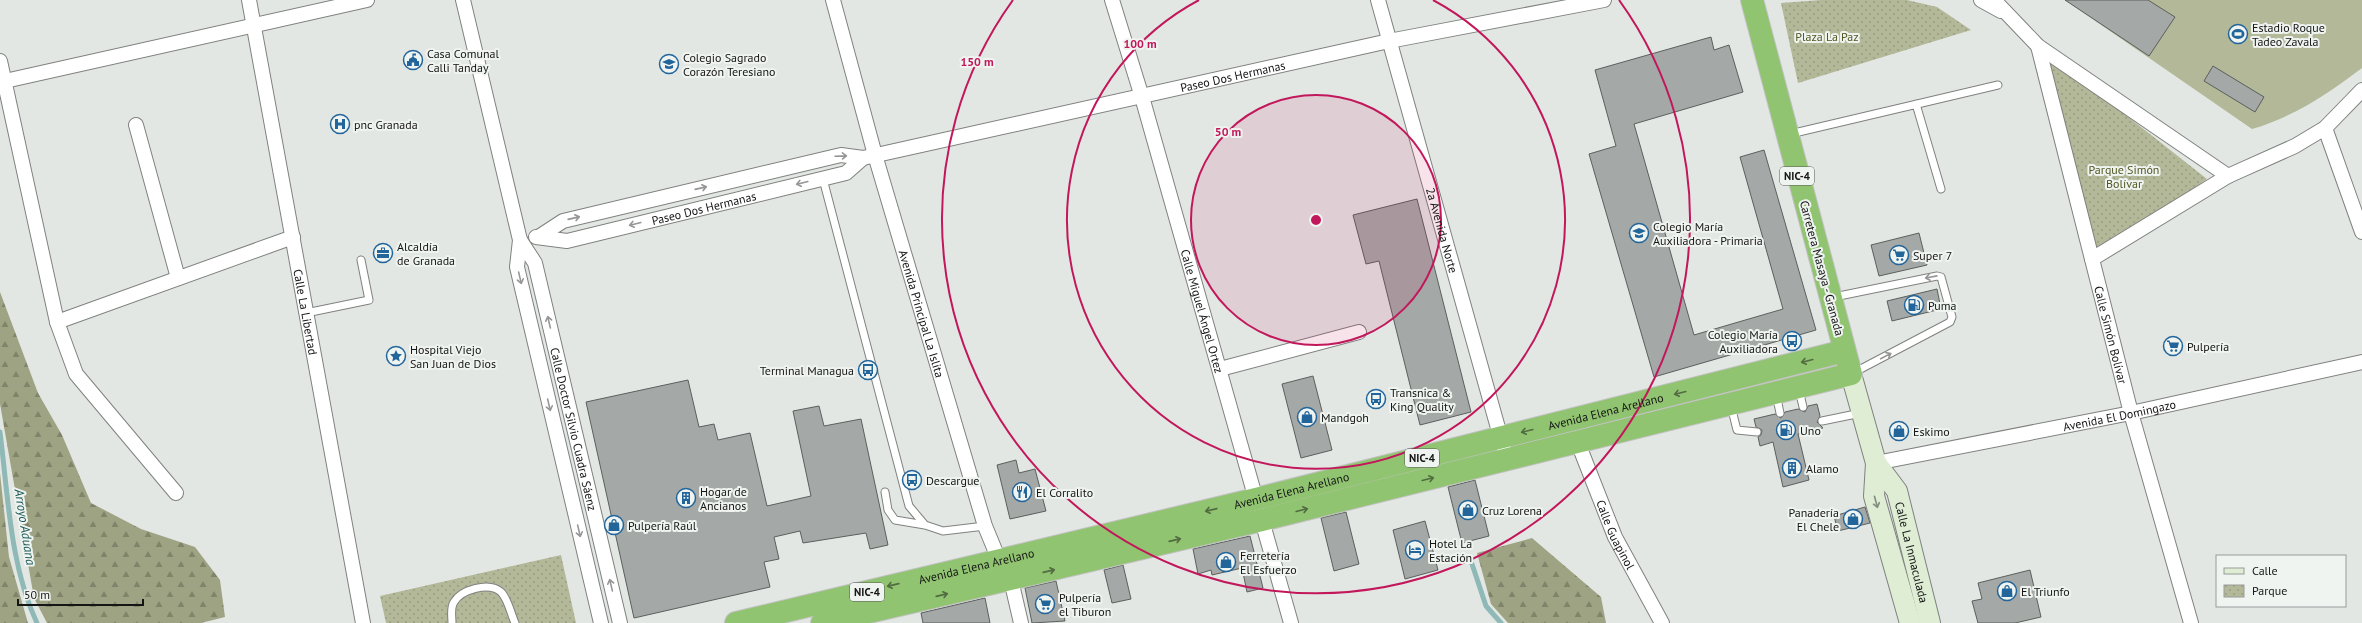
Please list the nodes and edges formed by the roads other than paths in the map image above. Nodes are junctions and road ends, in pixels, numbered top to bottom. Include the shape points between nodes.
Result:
1 (249, 0) edge
2 (367, 0) edge
3 (463, 0) edge
4 (832, 0) edge
5 (1112, 0) edge
6 (1378, 0) edge
7 (1604, 0) edge
8 (1752, 0) edge
9 (1981, 0) edge
10 (1994, 0) edge
11 (2009, 16) junction
12 (255, 25) junction
13 (1389, 41) junction
14 (2038, 46) junction
15 (0, 61) edge
16 (5, 81) junction
17 (1998, 85) dead end
18 (2362, 90) edge
19 (1142, 97) junction
20 (1916, 104) junction
21 (136, 125) dead end
22 (2325, 128) junction
23 (1786, 136) junction
24 (869, 157) junction
25 (2228, 176) junction
26 (823, 178) junction
27 (1941, 189) dead end
28 (2362, 232) edge
29 (540, 236) junction
30 (293, 237) junction
31 (520, 240) junction
32 (2092, 259) junction
33 (361, 260) dead end
34 (178, 278) junction
35 (1830, 298) junction
36 (306, 312) junction
37 (57, 322) junction
38 (1358, 332) dead end
39 (554, 344) junction
40 (536, 348) junction
41 (1844, 351) junction
42 (2362, 362) edge
43 (1220, 369) junction
44 (1851, 374) junction
45 (1799, 386) junction
46 (1776, 392) junction
47 (1730, 403) junction
48 (1636, 404) junction
49 (1803, 408) dead end
50 (1863, 412) junction
51 (1780, 413) dead end
52 (2131, 413) junction
53 (1822, 422) dead end
54 (1642, 426) junction
55 (1757, 432) dead end
56 (1501, 438) junction
57 (1578, 442) junction
58 (1507, 460) junction
59 (1876, 464) junction
60 (1375, 469) junction
61 (589, 491) junction
62 (1381, 491) junction
63 (885, 492) dead end
64 (176, 493) dead end
65 (570, 495) junction
66 (1259, 510) junction
67 (925, 525) junction
68 (985, 526) junction
69 (1123, 542) junction
70 (999, 560) junction
71 (1011, 580) junction
72 (811, 614) edge
73 (1917, 620) edge
74 (363, 623) edge
75 (452, 623) edge
76 (515, 623) edge
77 (601, 623) edge
78 (620, 623) edge
79 (736, 623) edge
80 (822, 623) edge
81 (1021, 623) edge
82 (1291, 623) edge
83 (1662, 623) edge
84 (2191, 623) edge

1 - 12 street, Calle La Libertad
2 - 12 street
3 - 31 street, Calle Doctor Silvio Cuadra Sáenz
4 - 24 street, Avenida Principal La Islita
5 - 19 street, Calle Miguel Ángel Ortez
6 - 13 street, 2a Avenida Norte
7 - 13 street, Paseo Dos Hermanas
8 - 23 highway, Carretera Masaya - Granada / NIC-4
9 - 11 street
10 - 11 street
11 - 14 street
12 - 16 street
12 - 30 street, Calle La Libertad
13 - 19 street, Paseo Dos Hermanas
13 - 56 street, 2a Avenida Norte
14 - 25 street
14 - 32 street, Calle Simón Bolívar
15 - 16 street
16 - 37 street
17 - 20 lane
18 - 22 street
19 - 24 street, Paseo Dos Hermanas
19 - 43 street, Calle Miguel Ángel Ortez
20 - 23 lane
20 - 27 lane
21 - 34 street
22 - 25 street via 2295,146
22 - 28 street
23 - 35 highway, Carretera Masaya - Granada / NIC-4
24 - 26 street, Paseo Dos Hermanas via 846,173
29 -> 24 street, Paseo Dos Hermanas via 563,221 841,155
24 - 68 street, Avenida Principal La Islita
25 - 32 street
26 -> 29 street, Paseo Dos Hermanas via 567,241
26 - 67 lane via 909,506
29 - 31 street, Paseo Dos Hermanas
30 - 34 street
30 - 36 street, Calle La Libertad
39 -> 31 street, Calle Doctor Silvio Cuadra Sáenz via 535,263
31 -> 40 street, Calle Doctor Silvio Cuadra Sáenz via 517,267
32 - 52 street, Calle Simón Bolívar
33 - 36 lane via 369,300
34 - 37 street
35 - 41 highway, Carretera Masaya - Granada / NIC-4
44 -> 35 lane via 1950,322 1952,317 1941,278 1937,276
36 - 74 street, Calle La Libertad
37 - 64 street via 76,374
38 - 43 street
39 - 40 street
39 - 61 street, Calle Doctor Silvio Cuadra Sáenz
40 -> 65 street, Calle Doctor Silvio Cuadra Sáenz
41 - 44 highway, Carretera Masaya - Granada / NIC-4
41 -> 48 highway, Avenida Elena Arellano / NIC-4
42 - 52 street, Avenida El Domingazo
43 - 66 street, Calle Miguel Ángel Ortez
44 - 45 highway, Avenida Elena Arellano / NIC-4
44 - 50 main road, Calle La Inmaculada
45 - 46 highway, Avenida Elena Arellano / NIC-4
45 - 49 lane
46 - 47 highway, Avenida Elena Arellano / NIC-4
46 - 51 lane
47 - 54 highway, Avenida Elena Arellano / NIC-4
47 - 55 lane via 1737,430
48 - 54 highway
48 -> 56 highway, Avenida Elena Arellano / NIC-4
50 - 53 lane
50 - 59 main road, Calle La Inmaculada
52 - 59 street, Avenida El Domingazo
52 - 84 street, Calle Simón Bolívar
54 - 57 highway, Avenida Elena Arellano / NIC-4
56 - 58 street, 2a Avenida Norte
56 - 60 highway, Avenida Elena Arellano / NIC-4
57 - 58 highway, Avenida Elena Arellano / NIC-4
57 - 83 street, Calle Guapinol via 1615,537
62 -> 58 highway, Avenida Elena Arellano / NIC-4
59 - 73 main road, Calle La Inmaculada via 1897,491
60 - 62 highway
60 - 66 highway, Avenida Elena Arellano / NIC-4
61 - 65 street
78 -> 61 street, Calle Doctor Silvio Cuadra Sáenz
66 -> 62 highway, Avenida Elena Arellano / NIC-4
63 - 67 lane via 888,510 895,520
65 -> 77 street, Calle Doctor Silvio Cuadra Sáenz
66 - 69 highway, Avenida Elena Arellano / NIC-4
66 - 82 street, Calle Miguel Ángel Ortez
67 - 68 lane via 943,531
68 - 70 street, Avenida Principal La Islita
69 - 70 highway, Avenida Elena Arellano / NIC-4
71 -> 69 highway, Avenida Elena Arellano / NIC-4
70 - 71 street, Avenida Principal La Islita
70 -> 72 highway, Avenida Elena Arellano / NIC-4
80 -> 71 highway, Avenida Elena Arellano / NIC-4
71 - 81 street, Avenida Principal La Islita
72 - 79 highway, Avenida Elena Arellano / NIC-4
75 - 76 lane via 453,603 459,596 467,590 492,588 500,592 505,599

